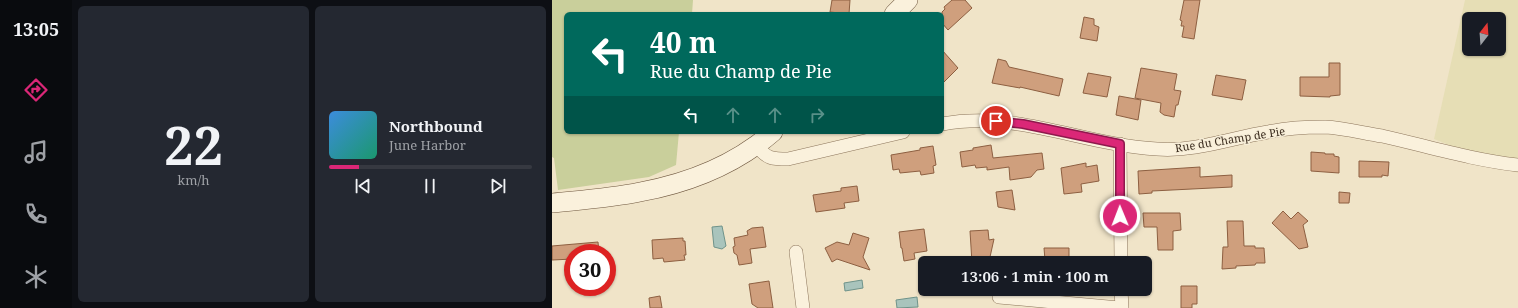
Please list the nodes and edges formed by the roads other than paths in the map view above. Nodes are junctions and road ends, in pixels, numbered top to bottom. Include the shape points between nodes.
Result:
1 (908, 0) edge
2 (896, 12) edge
3 (944, 124) edge
4 (771, 134) edge
5 (894, 134) edge
6 (1120, 144) junction
7 (757, 146) junction
8 (1518, 165) edge
9 (552, 204) edge
10 (796, 252) dead end
11 (1121, 256) edge
12 (999, 296) edge
13 (1121, 296) edge
14 (803, 308) edge
15 (1120, 308) edge

1 - 2 street
3 - 6 street, Rue du Champ de Pie via 983,120 1023,124
4 - 7 street
5 - 7 street via 788,159 770,158
6 - 8 street, Rue du Champ de Pie via 1158,150 1189,148 1267,132 1325,128 1354,131
6 - 11 street
7 - 9 street via 701,176 641,192
10 - 14 street
12 - 15 street
13 - 15 street

